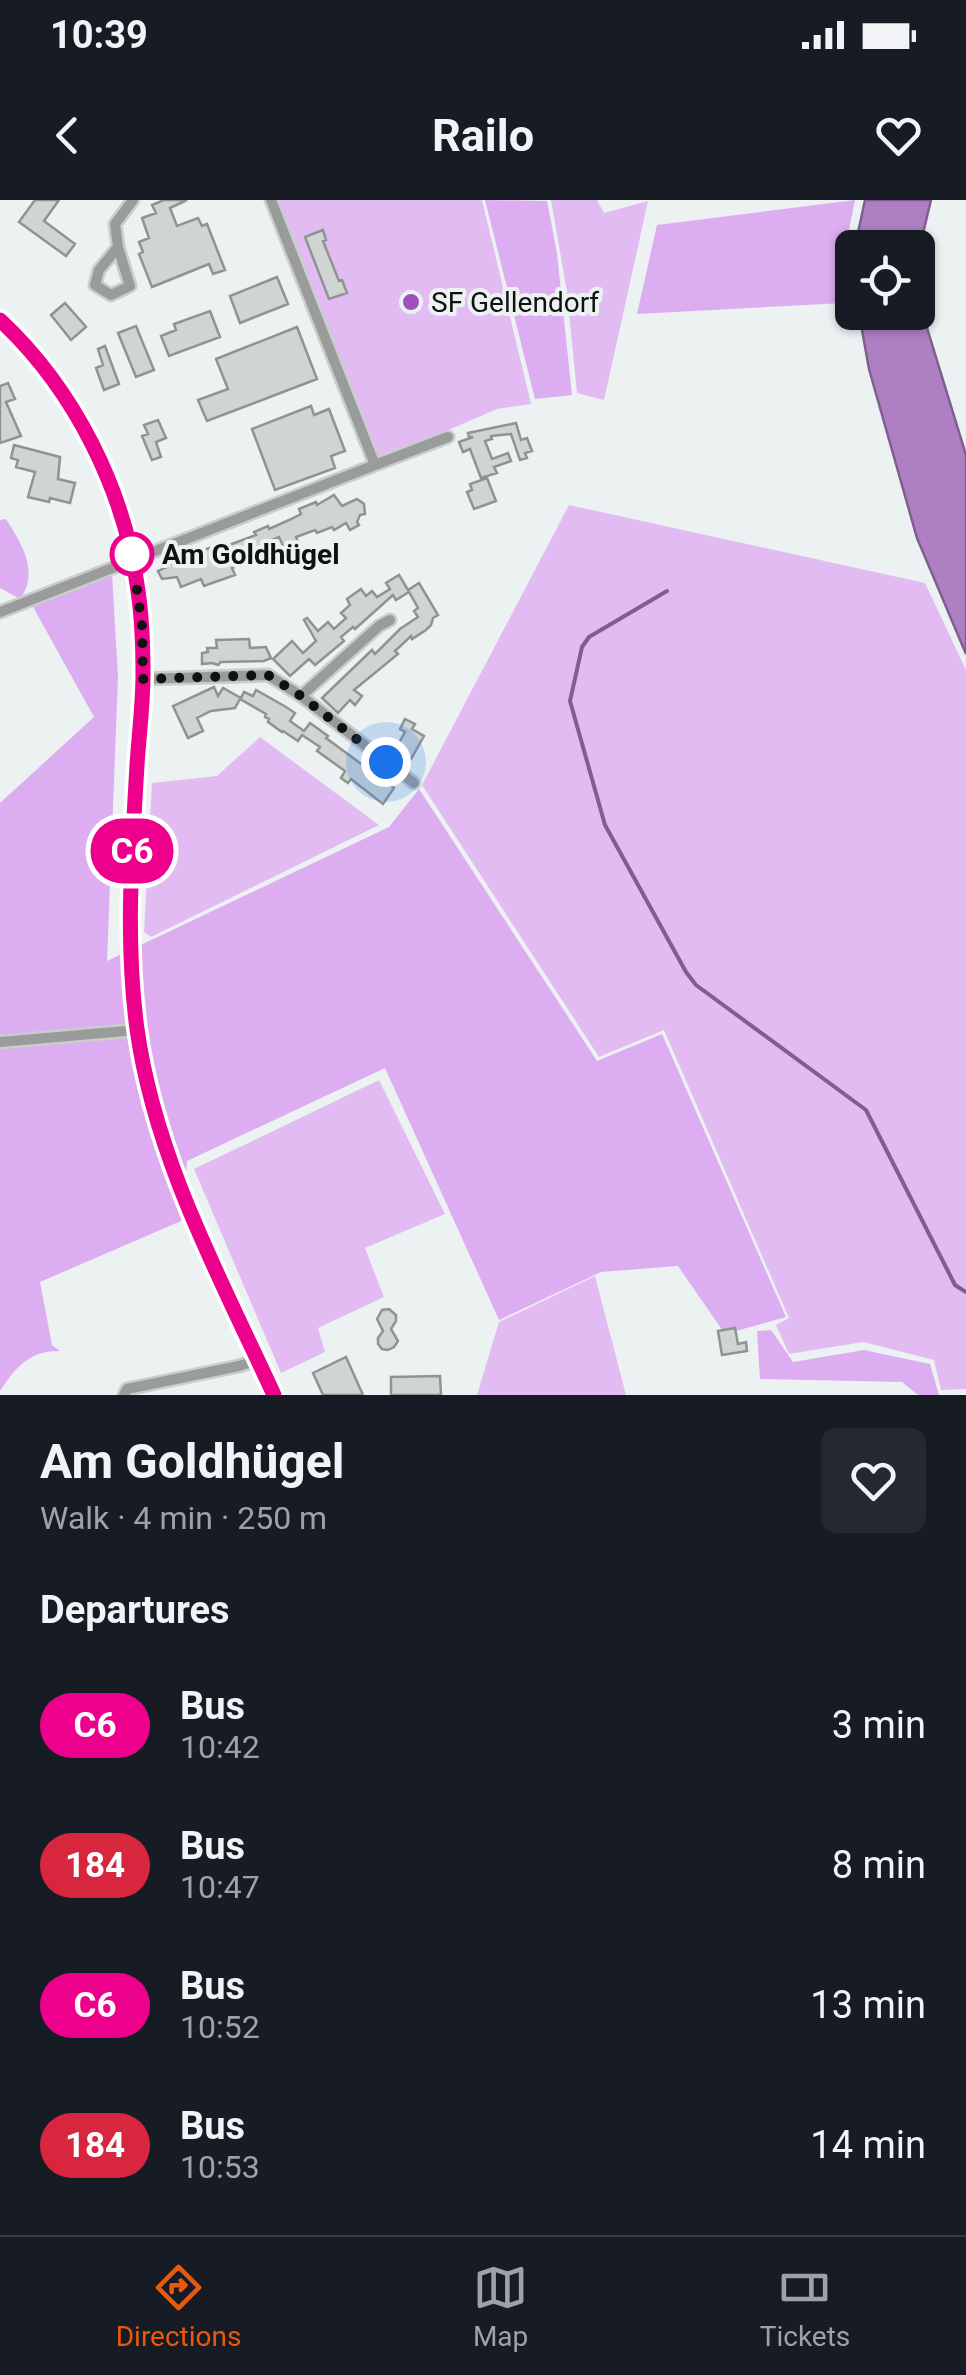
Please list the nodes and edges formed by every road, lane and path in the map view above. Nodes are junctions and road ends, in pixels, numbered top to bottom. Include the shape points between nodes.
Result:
1 (133, 200) edge
2 (271, 200) edge
3 (118, 247) junction
4 (0, 320) edge
5 (448, 436) dead end
6 (374, 466) junction
7 (132, 561) junction
8 (0, 612) edge
9 (390, 620) dead end
10 (143, 679) junction
11 (301, 696) junction
12 (414, 784) dead end
13 (137, 1030) junction
14 (0, 1042) edge
15 (258, 1360) junction
16 (124, 1395) edge
17 (274, 1395) edge

1 - 3 street via 116,224
2 - 6 street
3 - 3 street via 130,286 111,296 95,285
4 - 7 main road via 56,384 86,433 118,506
5 - 6 street
6 - 7 street
7 - 8 street
7 - 10 main road
9 - 11 street
10 - 11 street via 268,675
10 - 13 main road via 130,880
11 - 12 street
13 - 14 street
13 - 15 main road via 178,1183
15 - 16 street via 128,1388
15 - 17 main road

